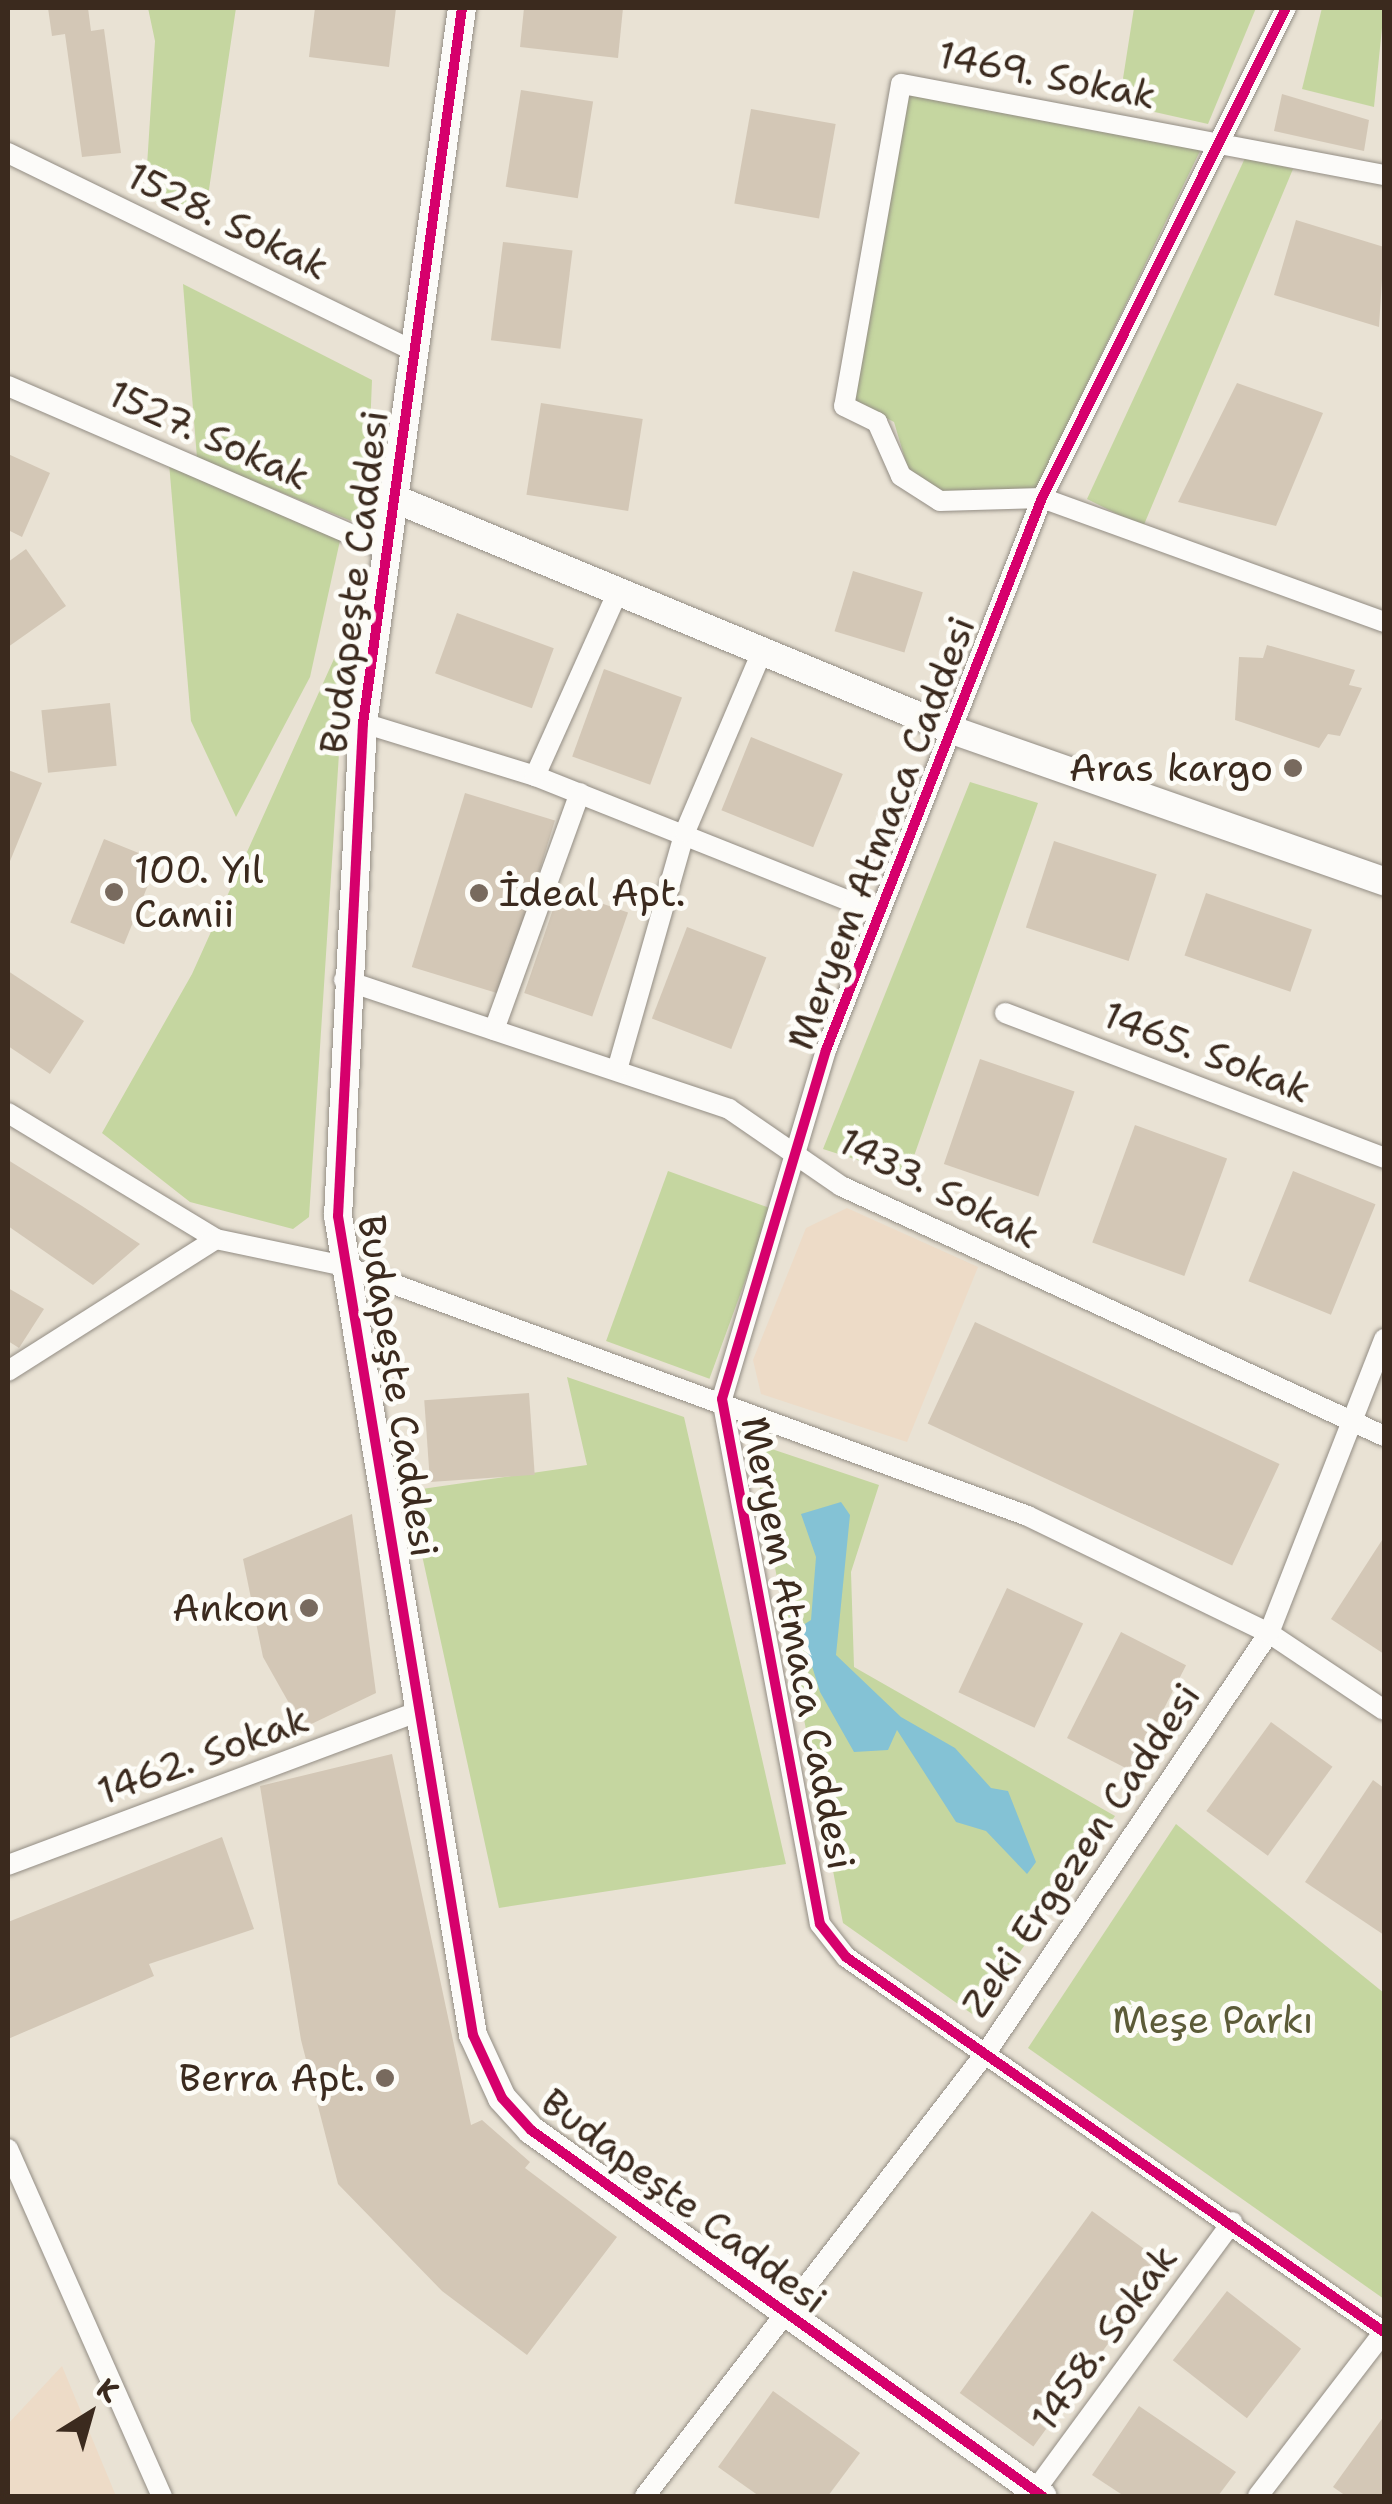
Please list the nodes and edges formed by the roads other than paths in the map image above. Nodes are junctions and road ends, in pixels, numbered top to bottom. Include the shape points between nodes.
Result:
1 (462, 8) edge
2 (1286, 8) edge
3 (1212, 142) junction
4 (8, 154) edge
5 (1384, 175) edge
6 (418, 352) junction
7 (8, 386) edge
8 (388, 496) junction
9 (1042, 498) junction
10 (382, 548) junction
11 (618, 589) junction
12 (1384, 622) edge
13 (762, 654) junction
14 (363, 723) junction
15 (952, 730) junction
16 (534, 776) junction
17 (580, 793) junction
18 (685, 832) junction
19 (1384, 880) edge
20 (879, 913) junction
21 (344, 980) junction
22 (1005, 1012) dead end
23 (494, 1030) junction
24 (617, 1070) junction
25 (8, 1113) edge
26 (802, 1154) junction
27 (1384, 1158) edge
28 (216, 1239) junction
29 (344, 1266) junction
30 (1384, 1338) edge
31 (8, 1371) edge
32 (722, 1399) junction
33 (1351, 1422) junction
34 (1384, 1436) edge
35 (1269, 1634) junction
36 (422, 1710) junction
37 (1384, 1710) edge
38 (8, 1865) edge
39 (988, 2050) junction
40 (8, 2149) edge
41 (1232, 2222) junction
42 (784, 2315) junction
43 (1384, 2332) edge
44 (1036, 2495) edge
45 (162, 2496) edge
46 (645, 2496) edge
47 (1258, 2496) edge

1 - 6 street, Budapeşte Caddesi
2 - 3 street, Meryem Atmaca Caddesi
3 - 5 street, 1469. Sokak
3 - 9 street, Meryem Atmaca Caddesi
3 - 9 street, 1469. Sokak via 901,84 844,406 877,422 901,476 940,501
4 - 6 street, 1528. Sokak
6 - 8 street, Budapeşte Caddesi
7 - 10 street, 1527. Sokak
8 - 10 street, Budapeşte Caddesi
8 - 11 street
9 - 12 street
9 - 15 street, Meryem Atmaca Caddesi
10 - 14 street, Budapeşte Caddesi
11 - 13 street
11 - 16 street
13 - 15 street
13 - 18 street
14 - 16 street
14 - 21 street, Budapeşte Caddesi
15 - 19 street
15 - 20 street, Meryem Atmaca Caddesi
16 - 17 street
17 - 18 street
17 - 23 street
18 - 20 street
18 - 24 street
20 - 26 street, Meryem Atmaca Caddesi via 826,1050
21 - 23 street, 1433. Sokak
21 - 29 street, Budapeşte Caddesi
22 - 27 street, 1465. Sokak
23 - 24 street, 1433. Sokak
24 - 26 street, 1433. Sokak via 730,1109
25 - 28 street
26 - 32 street, Meryem Atmaca Caddesi
26 - 33 street, 1433. Sokak via 841,1186
28 - 29 street
28 - 31 street
29 - 32 street
29 - 36 street, Budapeşte Caddesi
30 - 33 street, Zeki Ergezen Caddesi
32 - 35 street via 1028,1516
32 - 39 street, Meryem Atmaca Caddesi via 820,1924 846,1957
33 - 34 street, 1433. Sokak
33 - 35 street, Zeki Ergezen Caddesi
35 - 37 street
35 - 39 street, Zeki Ergezen Caddesi
36 - 38 street, 1462. Sokak
36 - 42 street, Budapeşte Caddesi via 460,1979 502,2098 567,2159
39 - 41 street, Meryem Atmaca Caddesi
39 - 42 street, Zeki Ergezen Caddesi
40 - 45 street
41 - 43 street, Meryem Atmaca Caddesi
41 - 44 street, 1458. Sokak
42 - 44 street, Budapeşte Caddesi
42 - 46 street, Zeki Ergezen Caddesi
43 - 47 street

